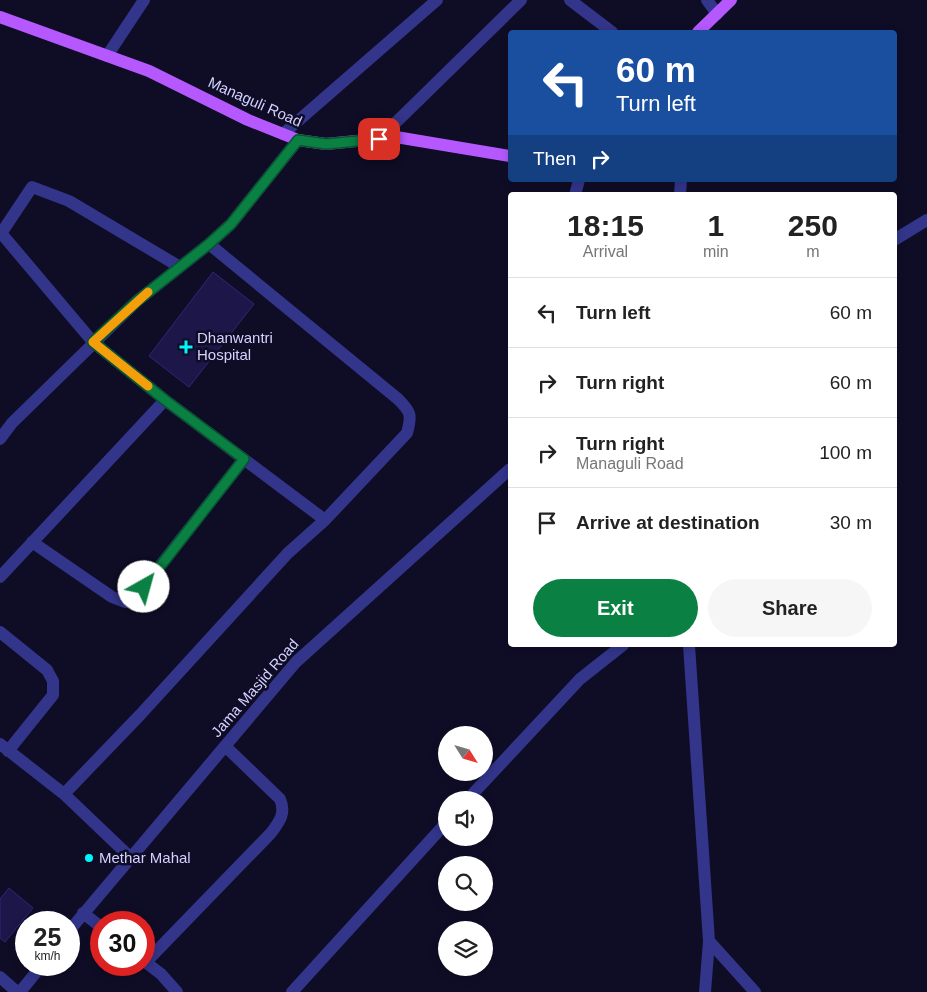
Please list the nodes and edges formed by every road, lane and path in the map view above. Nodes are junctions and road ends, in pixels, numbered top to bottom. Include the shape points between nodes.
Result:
1 (144, 0) edge
2 (436, 0) edge
3 (521, 0) edge
4 (570, 0) edge
5 (707, 0) edge
6 (731, 0) edge
7 (717, 14) junction
8 (0, 16) edge
9 (609, 30) edge
10 (700, 30) edge
11 (107, 56) junction
12 (283, 134) junction
13 (379, 139) junction
14 (298, 140) junction
15 (508, 156) edge
16 (927, 220) edge
17 (1, 234) edge
18 (897, 238) edge
19 (209, 244) junction
20 (180, 267) junction
21 (93, 342) junction
22 (165, 400) junction
23 (0, 439) edge
24 (244, 459) junction
25 (508, 470) edge
26 (325, 520) junction
27 (32, 542) junction
28 (0, 577) edge
29 (0, 632) edge
30 (620, 647) edge
31 (689, 647) edge
32 (225, 746) junction
33 (4, 748) edge
34 (475, 791) edge
35 (64, 794) junction
36 (438, 832) edge
37 (130, 857) junction
38 (83, 912) junction
39 (80, 916) edge
40 (90, 918) edge
41 (709, 941) junction
42 (155, 952) edge
43 (155, 970) edge
44 (32, 976) edge
45 (0, 977) edge
46 (18, 992) edge
47 (177, 992) edge
48 (292, 992) edge
49 (705, 992) edge
50 (755, 992) edge

1 - 11 street
2 - 12 street
3 - 13 street
4 - 9 street
5 - 7 street
6 - 7 main road
7 - 10 main road
8 - 11 main road, Managuli Road
11 - 12 main road, Managuli Road via 149,71
12 - 14 main road, Managuli Road
13 - 14 main road, Managuli Road via 326,144
13 - 15 main road, Managuli Road via 396,137
14 - 19 street via 231,224
16 - 18 street
17 - 20 street via 32,187 68,201
17 - 21 street
19 - 20 street
19 - 26 street via 409,410 406,433
20 - 21 street
21 - 22 street
21 - 23 street
22 - 24 street
22 - 27 street
24 - 26 street
24 - 27 street via 134,599 125,602 112,597
25 - 32 street, Jama Masjid Road via 296,662
26 - 35 street via 288,553
27 - 28 street
29 - 33 street via 47,670 53,681 53,695
30 - 34 street via 580,679
31 - 41 street
32 - 37 street, Jama Masjid Road
32 - 42 street via 280,798 284,808 281,820
33 - 35 street
35 - 37 street
36 - 48 street
37 - 38 street, Jama Masjid Road
38 - 39 street, Jama Masjid Road
38 - 40 street
41 - 49 street
41 - 50 street
43 - 47 street
44 - 46 street
45 - 46 street

